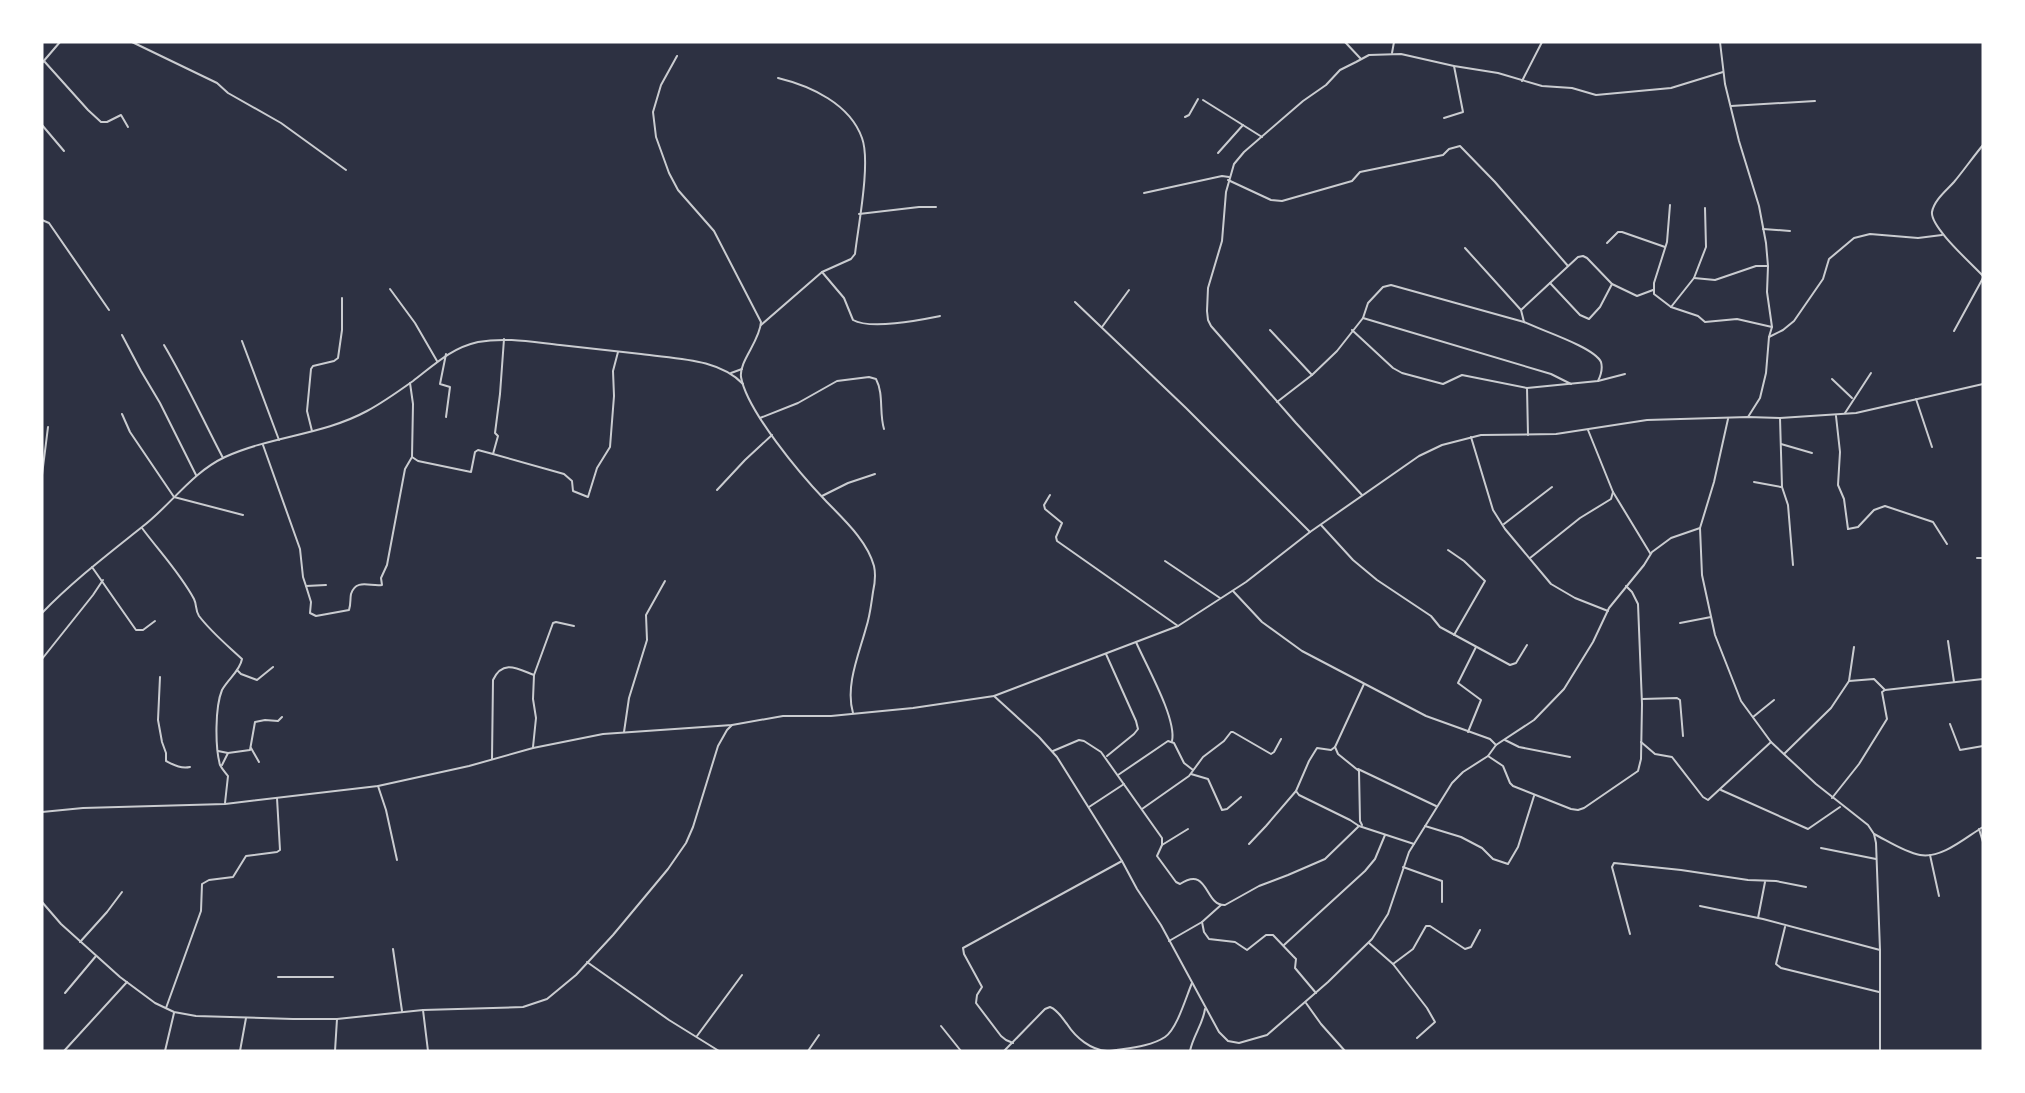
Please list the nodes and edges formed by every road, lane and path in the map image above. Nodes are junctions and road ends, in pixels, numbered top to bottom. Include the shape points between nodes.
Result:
1 (60, 42) edge
2 (132, 42) edge
3 (1345, 42) edge
4 (1394, 42) edge
5 (1542, 42) edge
6 (1720, 42) edge
7 (1392, 53) junction
8 (677, 56) dead end
9 (1361, 59) junction
10 (43, 62) edge
11 (1454, 66) junction
12 (1723, 72) junction
13 (778, 78) dead end
14 (1522, 81) junction
15 (1198, 99) dead end
16 (1203, 100) dead end
17 (1815, 101) dead end
18 (1731, 106) junction
19 (1185, 117) dead end
20 (1444, 118) dead end
21 (42, 125) edge
22 (1243, 125) junction
23 (128, 127) dead end
24 (1262, 137) junction
25 (1983, 145) edge
26 (64, 151) dead end
27 (1218, 153) dead end
28 (346, 170) dead end
29 (1229, 179) junction
30 (1144, 193) dead end
31 (1670, 206) dead end
32 (936, 207) dead end
33 (1705, 208) dead end
34 (859, 214) junction
35 (42, 220) edge
36 (1763, 230) junction
37 (1790, 231) dead end
38 (1942, 235) junction
39 (1607, 243) dead end
40 (1665, 247) junction
41 (1465, 248) dead end
42 (1568, 266) junction
43 (1768, 266) junction
44 (822, 272) junction
45 (1983, 277) edge
46 (1694, 278) junction
47 (1550, 283) junction
48 (1612, 284) junction
49 (390, 289) dead end
50 (1129, 290) dead end
51 (1653, 290) junction
52 (342, 298) dead end
53 (1075, 302) dead end
54 (1671, 307) junction
55 (109, 310) dead end
56 (1521, 310) junction
57 (940, 316) dead end
58 (1363, 318) junction
59 (1524, 322) junction
60 (761, 325) junction
61 (1102, 327) junction
62 (1772, 327) junction
63 (1270, 330) dead end
64 (1352, 330) junction
65 (1954, 331) dead end
66 (123, 335) dead end
67 (1769, 337) junction
68 (504, 339) junction
69 (242, 341) dead end
70 (164, 345) dead end
71 (618, 351) junction
72 (446, 354) junction
73 (437, 361) junction
74 (742, 369) junction
75 (731, 373) junction
76 (1871, 373) dead end
77 (1625, 374) dead end
78 (1312, 375) junction
79 (1832, 379) dead end
80 (1598, 381) junction
81 (410, 383) junction
82 (743, 384) junction
83 (1572, 384) junction
84 (1983, 384) edge
85 (1527, 388) junction
86 (1853, 398) junction
87 (1916, 399) junction
88 (1277, 402) junction
89 (122, 414) dead end
90 (1844, 415) junction
91 (1836, 416) junction
92 (446, 417) dead end
93 (1748, 417) junction
94 (760, 418) junction
95 (1728, 418) junction
96 (1780, 418) junction
97 (48, 427) dead end
98 (884, 429) dead end
99 (1588, 430) junction
100 (312, 431) junction
101 (772, 435) junction
102 (1528, 435) junction
103 (1471, 437) junction
104 (279, 440) junction
105 (263, 444) junction
106 (1781, 444) junction
107 (1932, 447) dead end
108 (1812, 453) dead end
109 (493, 454) junction
110 (412, 457) junction
111 (223, 458) junction
112 (875, 474) dead end
113 (42, 475) edge
114 (196, 475) junction
115 (1754, 483) dead end
116 (1552, 487) dead end
117 (1782, 487) junction
118 (717, 490) dead end
119 (1613, 492) junction
120 (1050, 495) dead end
121 (1363, 495) junction
122 (822, 496) junction
123 (174, 497) junction
124 (1617, 498) junction
125 (1611, 499) junction
126 (243, 515) dead end
127 (1321, 525) junction
128 (1504, 525) junction
129 (142, 528) junction
130 (1700, 528) junction
131 (1310, 532) junction
132 (1947, 544) dead end
133 (1448, 550) dead end
134 (1651, 553) junction
135 (1530, 558) junction
136 (1977, 558) dead end
137 (1983, 558) edge
138 (1165, 561) dead end
139 (1793, 565) dead end
140 (92, 567) junction
141 (103, 580) junction
142 (665, 581) dead end
143 (326, 585) dead end
144 (306, 586) junction
145 (1626, 586) junction
146 (1232, 591) junction
147 (1220, 598) junction
148 (1608, 611) junction
149 (42, 613) edge
150 (1711, 617) junction
151 (155, 621) dead end
152 (1680, 624) dead end
153 (574, 626) dead end
154 (1179, 626) junction
155 (1454, 634) junction
156 (1947, 641) dead end
157 (1136, 642) junction
158 (1527, 645) dead end
159 (1476, 647) junction
160 (1854, 647) dead end
161 (1106, 654) junction
162 (42, 659) edge
163 (273, 667) dead end
164 (237, 670) junction
165 (534, 675) junction
166 (160, 676) dead end
167 (1983, 679) edge
168 (1849, 681) junction
169 (1954, 682) junction
170 (1364, 684) junction
171 (1885, 690) junction
172 (994, 696) junction
173 (1642, 699) junction
174 (1774, 700) dead end
175 (853, 713) junction
176 (282, 717) dead end
177 (1753, 717) junction
178 (1950, 724) dead end
179 (732, 725) junction
180 (624, 732) junction
181 (1468, 732) junction
182 (1683, 736) dead end
183 (1281, 739) dead end
184 (1505, 740) junction
185 (1172, 741) junction
186 (1641, 742) junction
187 (1771, 742) junction
188 (1496, 746) junction
189 (1983, 746) edge
190 (1335, 747) junction
191 (251, 748) junction
192 (533, 748) junction
193 (1329, 750) junction
194 (218, 751) junction
195 (1053, 751) junction
196 (228, 753) junction
197 (1338, 754) junction
198 (1784, 754) junction
199 (1488, 756) junction
200 (1106, 757) junction
201 (1570, 757) dead end
202 (492, 759) junction
203 (259, 762) dead end
204 (221, 766) junction
205 (190, 767) dead end
206 (1358, 769) junction
207 (1193, 770) junction
208 (1191, 774) junction
209 (1118, 775) junction
210 (1124, 784) junction
211 (378, 786) junction
212 (1721, 790) junction
213 (1296, 791) junction
214 (1534, 796) junction
215 (1241, 797) dead end
216 (277, 798) junction
217 (1832, 798) junction
218 (225, 804) junction
219 (1436, 806) junction
220 (1841, 806) junction
221 (1089, 807) junction
222 (1142, 809) junction
223 (42, 812) edge
224 (1359, 824) junction
225 (1425, 826) junction
226 (1983, 827) edge
227 (1188, 829) dead end
228 (1978, 830) junction
229 (1874, 834) junction
230 (1385, 835) junction
231 (1983, 842) edge
232 (1248, 844) dead end
233 (1414, 844) junction
234 (1162, 845) junction
235 (1821, 848) dead end
236 (1930, 855) junction
237 (1876, 859) junction
238 (397, 860) dead end
239 (1122, 861) junction
240 (1403, 867) junction
241 (1765, 882) junction
242 (1806, 887) dead end
243 (122, 892) dead end
244 (1938, 896) dead end
245 (42, 902) edge
246 (1442, 902) dead end
247 (1221, 905) junction
248 (1700, 906) dead end
249 (1758, 918) junction
250 (1202, 922) junction
251 (1785, 927) junction
252 (1480, 930) dead end
253 (1630, 934) dead end
254 (1169, 941) junction
255 (80, 942) junction
256 (1369, 943) junction
257 (1284, 945) junction
258 (393, 949) dead end
259 (1880, 950) junction
260 (96, 956) junction
261 (587, 962) junction
262 (1393, 964) junction
263 (742, 975) dead end
264 (278, 977) dead end
265 (333, 977) dead end
266 (127, 982) junction
267 (1192, 983) junction
268 (1879, 992) junction
269 (65, 993) dead end
270 (1316, 993) junction
271 (1306, 1003) junction
272 (166, 1008) junction
273 (1205, 1008) junction
274 (423, 1010) junction
275 (402, 1011) junction
276 (174, 1012) junction
277 (246, 1018) junction
278 (337, 1019) junction
279 (941, 1026) dead end
280 (819, 1035) dead end
281 (697, 1036) junction
282 (1418, 1038) dead end
283 (1013, 1043) junction
284 (1130, 1049) edge
285 (64, 1051) edge
286 (165, 1051) edge
287 (240, 1051) edge
288 (334, 1051) edge
289 (428, 1051) edge
290 (719, 1051) edge
291 (808, 1051) edge
292 (961, 1051) edge
293 (1004, 1051) edge
294 (1109, 1051) edge
295 (1190, 1051) edge
296 (1345, 1051) edge
297 (1880, 1051) edge

1 - 10 street
2 - 28 street via 217,83
3 - 9 street
4 - 7 street
5 - 14 street
6 - 12 street
7 - 9 street
7 - 11 street
8 - 60 street via 652,112 656,137 678,190 714,231
9 - 24 street via 1340,70
10 - 23 street via 101,122 121,115
11 - 14 street
11 - 20 street via 1462,112
12 - 14 street via 1671,87 1596,95
12 - 18 street
13 - 34 street via 824,97 851,117 864,149
15 - 19 street
16 - 22 street
17 - 18 street
18 - 36 street
21 - 26 street
22 - 24 street
22 - 27 street
24 - 29 street via 1234,164
25 - 38 street via 1932,209
29 - 30 street via 1222,176
29 - 42 street via 1281,201 1352,181 1360,172 1443,155 1460,146
29 - 88 street via 1222,241 1208,288 1208,320
31 - 40 street
32 - 34 street
33 - 46 street via 1706,247
34 - 44 street via 855,254 851,260
35 - 55 street via 48,223
36 - 37 street
36 - 43 street
38 - 45 street
38 - 67 street via 1918,238 1870,234 1854,238 1829,259 1823,279 1794,321
39 - 40 street via 1622,232
40 - 51 street
41 - 56 street
42 - 47 street
42 - 48 street via 1583,256
43 - 46 street via 1756,266 1715,280
43 - 62 street
44 - 57 street via 844,298 853,320 860,324
44 - 60 street
45 - 65 street
46 - 54 street
47 - 48 street via 1588,319 1600,307
47 - 56 street
48 - 51 street via 1637,296
49 - 73 street via 416,323
50 - 61 street
51 - 54 street
52 - 100 street via 338,358 312,369 307,411
53 - 61 street
54 - 62 street via 1705,322 1737,319
56 - 59 street
58 - 59 street via 1368,303 1383,287 1391,285
58 - 64 street
58 - 83 street via 1551,374
59 - 80 street via 1568,339 1599,360 1602,366
60 - 74 street
61 - 131 street
62 - 67 street
63 - 78 street
64 - 78 street
64 - 85 street via 1402,374 1443,384 1462,375
66 - 114 street
67 - 93 street via 1764,384
68 - 71 street
68 - 72 street via 468,345
68 - 109 street via 495,433 498,436
69 - 104 street
70 - 111 street
71 - 75 street via 716,366
71 - 109 street via 613,371 610,447 597,468 588,497 573,491 572,481 564,474
72 - 73 street
72 - 92 street via 440,384 450,387
73 - 81 street
74 - 75 street
74 - 82 street
75 - 82 street
76 - 86 street
77 - 80 street
78 - 88 street
79 - 86 street
80 - 83 street
81 - 100 street via 369,410 338,425
81 - 110 street
82 - 94 street
83 - 85 street
84 - 87 street
85 - 102 street
86 - 90 street
87 - 90 street
87 - 107 street
88 - 121 street
89 - 123 street
90 - 91 street
91 - 96 street
91 - 132 street via 1838,485 1848,530 1885,506 1933,522
93 - 95 street
93 - 96 street
94 - 98 street via 837,381 869,377 878,384
94 - 101 street
95 - 99 street via 1647,420
95 - 130 street
96 - 106 street
97 - 113 street
99 - 102 street
99 - 119 street
100 - 104 street
101 - 118 street
101 - 122 street
102 - 103 street
103 - 121 street via 1419,456
103 - 128 street via 1493,510
104 - 105 street
105 - 111 street
105 - 144 street via 300,549
106 - 108 street
106 - 117 street
109 - 110 street via 475,452 471,472
110 - 144 street via 405,469 382,585 362,583 354,588 349,610 316,616 310,613
111 - 114 street
112 - 122 street
114 - 123 street
115 - 117 street
116 - 128 street
117 - 139 street via 1788,506
119 - 124 street
119 - 125 street
120 - 154 street via 1044,505 1062,523 1058,541
121 - 127 street
122 - 175 street via 865,546 876,581 855,667
123 - 126 street
123 - 129 street
124 - 125 street
124 - 134 street
125 - 135 street
127 - 131 street
127 - 155 street via 1377,580
128 - 135 street
129 - 140 street
129 - 164 street via 195,600 199,616 242,659
130 - 134 street via 1671,538
130 - 150 street via 1702,575
131 - 146 street
133 - 155 street via 1485,581
134 - 145 street
135 - 148 street via 1553,586
136 - 137 street
138 - 147 street
140 - 141 street
140 - 149 street
141 - 151 street via 136,630
141 - 162 street
142 - 180 street via 646,615 647,640 629,698
143 - 144 street
145 - 148 street
145 - 173 street via 1638,604
146 - 147 street
146 - 170 street via 1277,634
147 - 154 street
148 - 184 street via 1564,689 1534,720
150 - 152 street
150 - 177 street via 1738,693
153 - 165 street via 553,623
154 - 157 street
155 - 159 street
156 - 169 street
157 - 161 street
157 - 185 street via 1167,708
158 - 159 street via 1514,665
159 - 181 street via 1458,683 1481,700
160 - 168 street
161 - 172 street
161 - 200 street via 1138,729
163 - 164 street via 257,680
164 - 194 street via 219,699
165 - 192 street
165 - 202 street via 509,666 496,672
166 - 205 street via 158,720 166,761
167 - 169 street
168 - 171 street via 1874,679
168 - 198 street via 1831,708
169 - 171 street
170 - 181 street via 1426,716
170 - 190 street
171 - 217 street via 1882,697 1887,719
172 - 175 street
172 - 195 street
173 - 182 street via 1680,700
173 - 186 street
174 - 177 street
175 - 179 street via 783,716
176 - 191 street via 278,721 255,722
177 - 187 street
178 - 189 street via 1960,750
179 - 180 street
179 - 261 street via 718,746 686,843
180 - 192 street
181 - 188 street via 1493,740
183 - 207 street via 1271,754 1232,732
184 - 188 street
184 - 201 street
185 - 207 street via 1184,763
185 - 209 street
186 - 212 street via 1655,754 1672,757 1706,799
186 - 214 street via 1638,771 1584,808 1571,809
187 - 198 street
187 - 212 street
188 - 199 street
190 - 193 street
190 - 197 street
191 - 196 street
191 - 203 street
192 - 202 street
193 - 197 street
193 - 213 street via 1320,747 1314,751
194 - 196 street
194 - 204 street
195 - 200 street via 1079,740
195 - 221 street
196 - 204 street
197 - 206 street
198 - 217 street
199 - 214 street via 1503,766 1513,786
199 - 219 street via 1457,777
200 - 209 street
202 - 211 street
204 - 218 street via 228,776
206 - 219 street
206 - 224 street
207 - 208 street
208 - 215 street via 1208,779 1222,810
208 - 222 street
209 - 210 street
210 - 221 street
210 - 222 street
211 - 216 street
211 - 238 street
212 - 220 street via 1808,829
213 - 224 street
213 - 232 street
214 - 225 street via 1518,847 1508,864 1493,859 1467,840
216 - 218 street
216 - 272 street via 280,850 246,856 233,877 202,884 201,911
217 - 220 street
218 - 223 street
219 - 225 street
220 - 229 street via 1865,822
221 - 239 street
222 - 234 street via 1162,838
224 - 230 street
224 - 247 street via 1324,859
225 - 233 street
226 - 228 street
227 - 234 street
228 - 231 street
228 - 236 street
229 - 236 street via 1915,854
229 - 237 street
230 - 233 street
230 - 257 street via 1365,871
233 - 240 street
234 - 247 street via 1157,856 1176,882 1196,879
235 - 237 street
236 - 244 street
237 - 259 street
239 - 254 street
239 - 283 street via 963,948 982,987 976,1003 1001,1036
240 - 246 street via 1442,881
240 - 256 street via 1384,921
241 - 242 street via 1776,880
241 - 249 street
241 - 253 street via 1614,863
243 - 255 street
245 - 255 street
247 - 250 street
248 - 249 street
249 - 251 street
250 - 254 street
250 - 257 street via 1209,939 1235,942 1247,950 1271,934
251 - 259 street
251 - 268 street via 1776,964 1781,968
252 - 262 street via 1471,947 1465,949 1426,926 1413,949
254 - 267 street
255 - 260 street
256 - 262 street
256 - 270 street
257 - 270 street via 1296,959 1295,968
258 - 275 street
259 - 268 street
260 - 266 street
260 - 269 street
261 - 274 street via 564,986 536,1004
261 - 281 street
262 - 282 street via 1435,1022
263 - 281 street
264 - 265 street
266 - 272 street
266 - 285 street
267 - 273 street
267 - 284 street via 1166,1037
268 - 297 street
270 - 271 street
271 - 273 street via 1267,1035 1239,1043 1222,1037
271 - 296 street
272 - 276 street
273 - 295 street
274 - 275 street
274 - 289 street
275 - 278 street
276 - 277 street
276 - 286 street
277 - 278 street
277 - 287 street
278 - 288 street
279 - 292 street
280 - 291 street
281 - 290 street
283 - 293 street
283 - 294 street via 1050,1007 1074,1034 1091,1046
284 - 294 street

